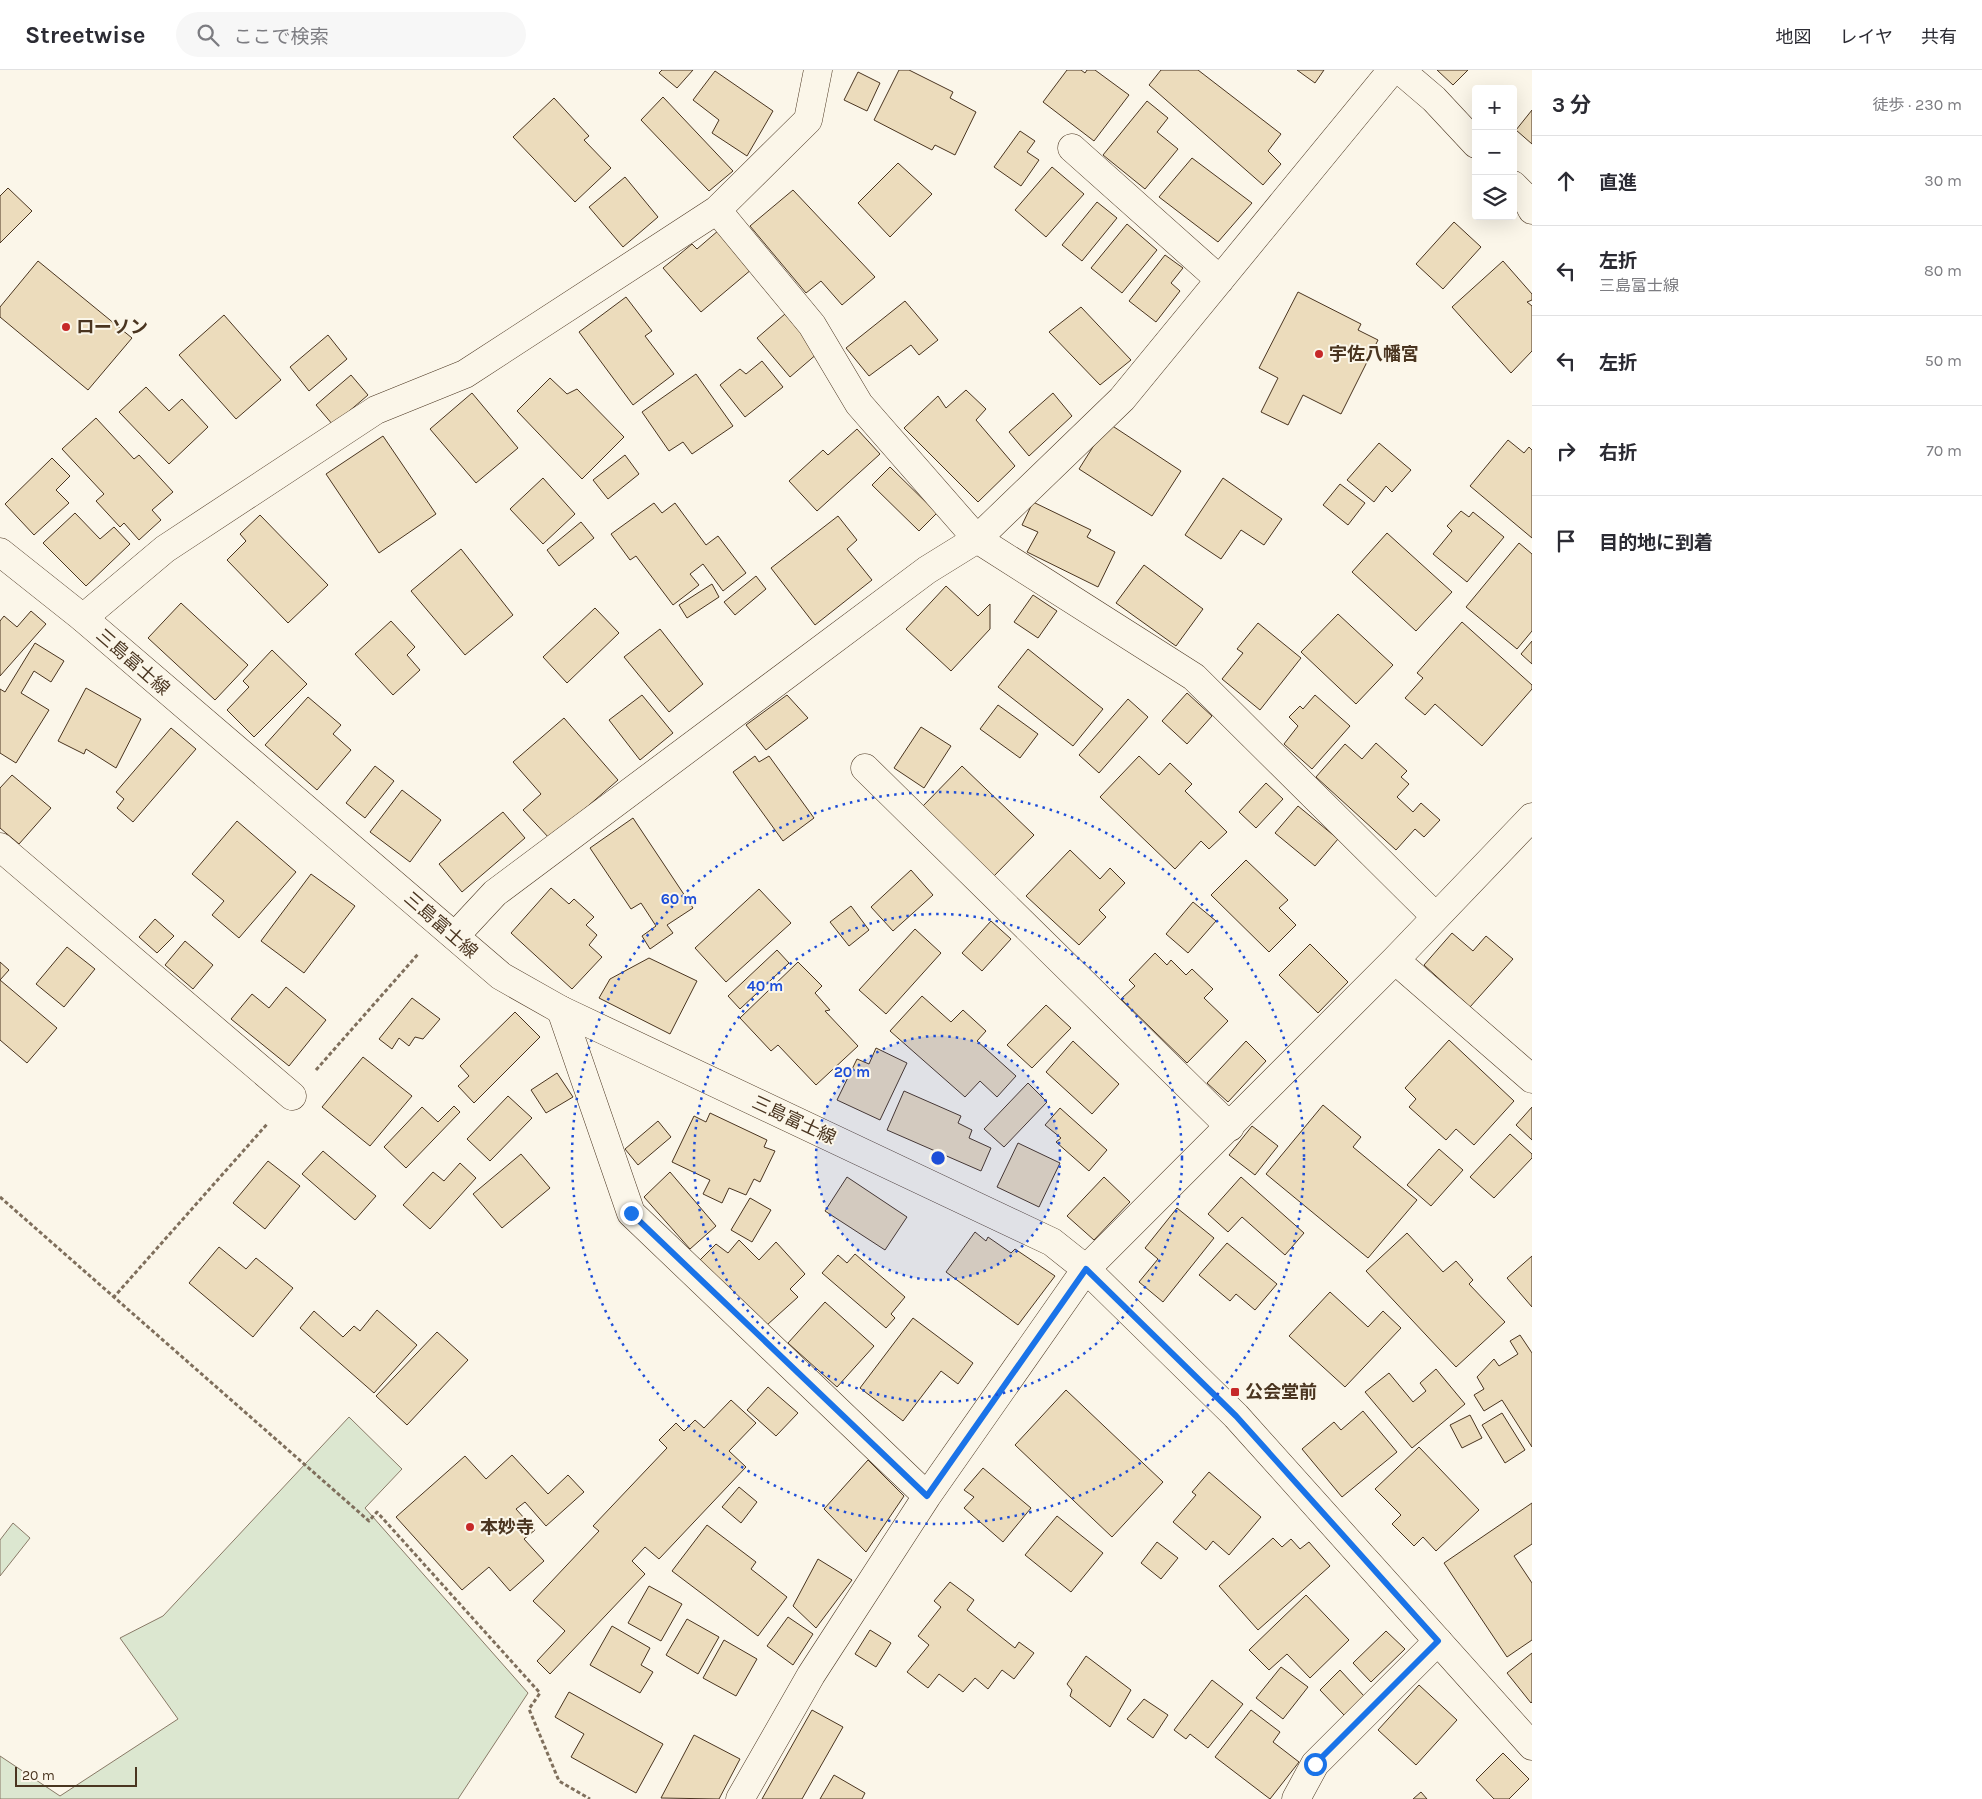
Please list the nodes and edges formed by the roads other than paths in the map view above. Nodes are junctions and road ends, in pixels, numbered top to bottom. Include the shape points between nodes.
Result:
1 (818, 70) edge
2 (1392, 70) edge
3 (1400, 70) edge
4 (1472, 140) edge
5 (1072, 148) dead end
6 (1517, 189) edge
7 (717, 210) junction
8 (1532, 210) edge
9 (1220, 280) junction
10 (978, 539) junction
11 (2, 557) edge
12 (83, 618) junction
13 (865, 768) dead end
14 (1532, 817) edge
15 (0, 848) edge
16 (1436, 917) junction
17 (455, 936) junction
18 (1395, 960) junction
19 (561, 1010) junction
20 (1532, 1079) edge
21 (292, 1096) dead end
22 (1230, 1127) junction
23 (1086, 1269) junction
24 (927, 1496) junction
25 (1438, 1641) junction
26 (1532, 1746) edge
27 (740, 1799) edge
28 (1296, 1799) edge

1 - 7 street via 808,120
2 - 9 street
3 - 4 street via 1434,99
5 - 9 street
6 - 8 street
7 - 10 street via 812,325 859,404
7 - 12 street via 465,374 376,410 164,549
9 - 10 street via 1122,399
10 - 16 street via 1194,677
10 - 17 street via 927,570 495,893
11 - 12 street, 三島富士線
12 - 17 street, 三島富士線
13 - 22 street
14 - 16 street
15 - 21 street
16 - 18 street
17 - 19 street, 三島富士線 via 501,976
18 - 20 street
18 - 22 street
19 - 23 street, 三島富士線 via 1052,1242
19 - 24 street via 631,1213
22 - 23 street
23 - 24 street
23 - 25 street, 三島富士線 via 1236,1416
24 - 27 street via 811,1675
25 - 26 street, 三島富士線
25 - 28 street via 1315,1764

